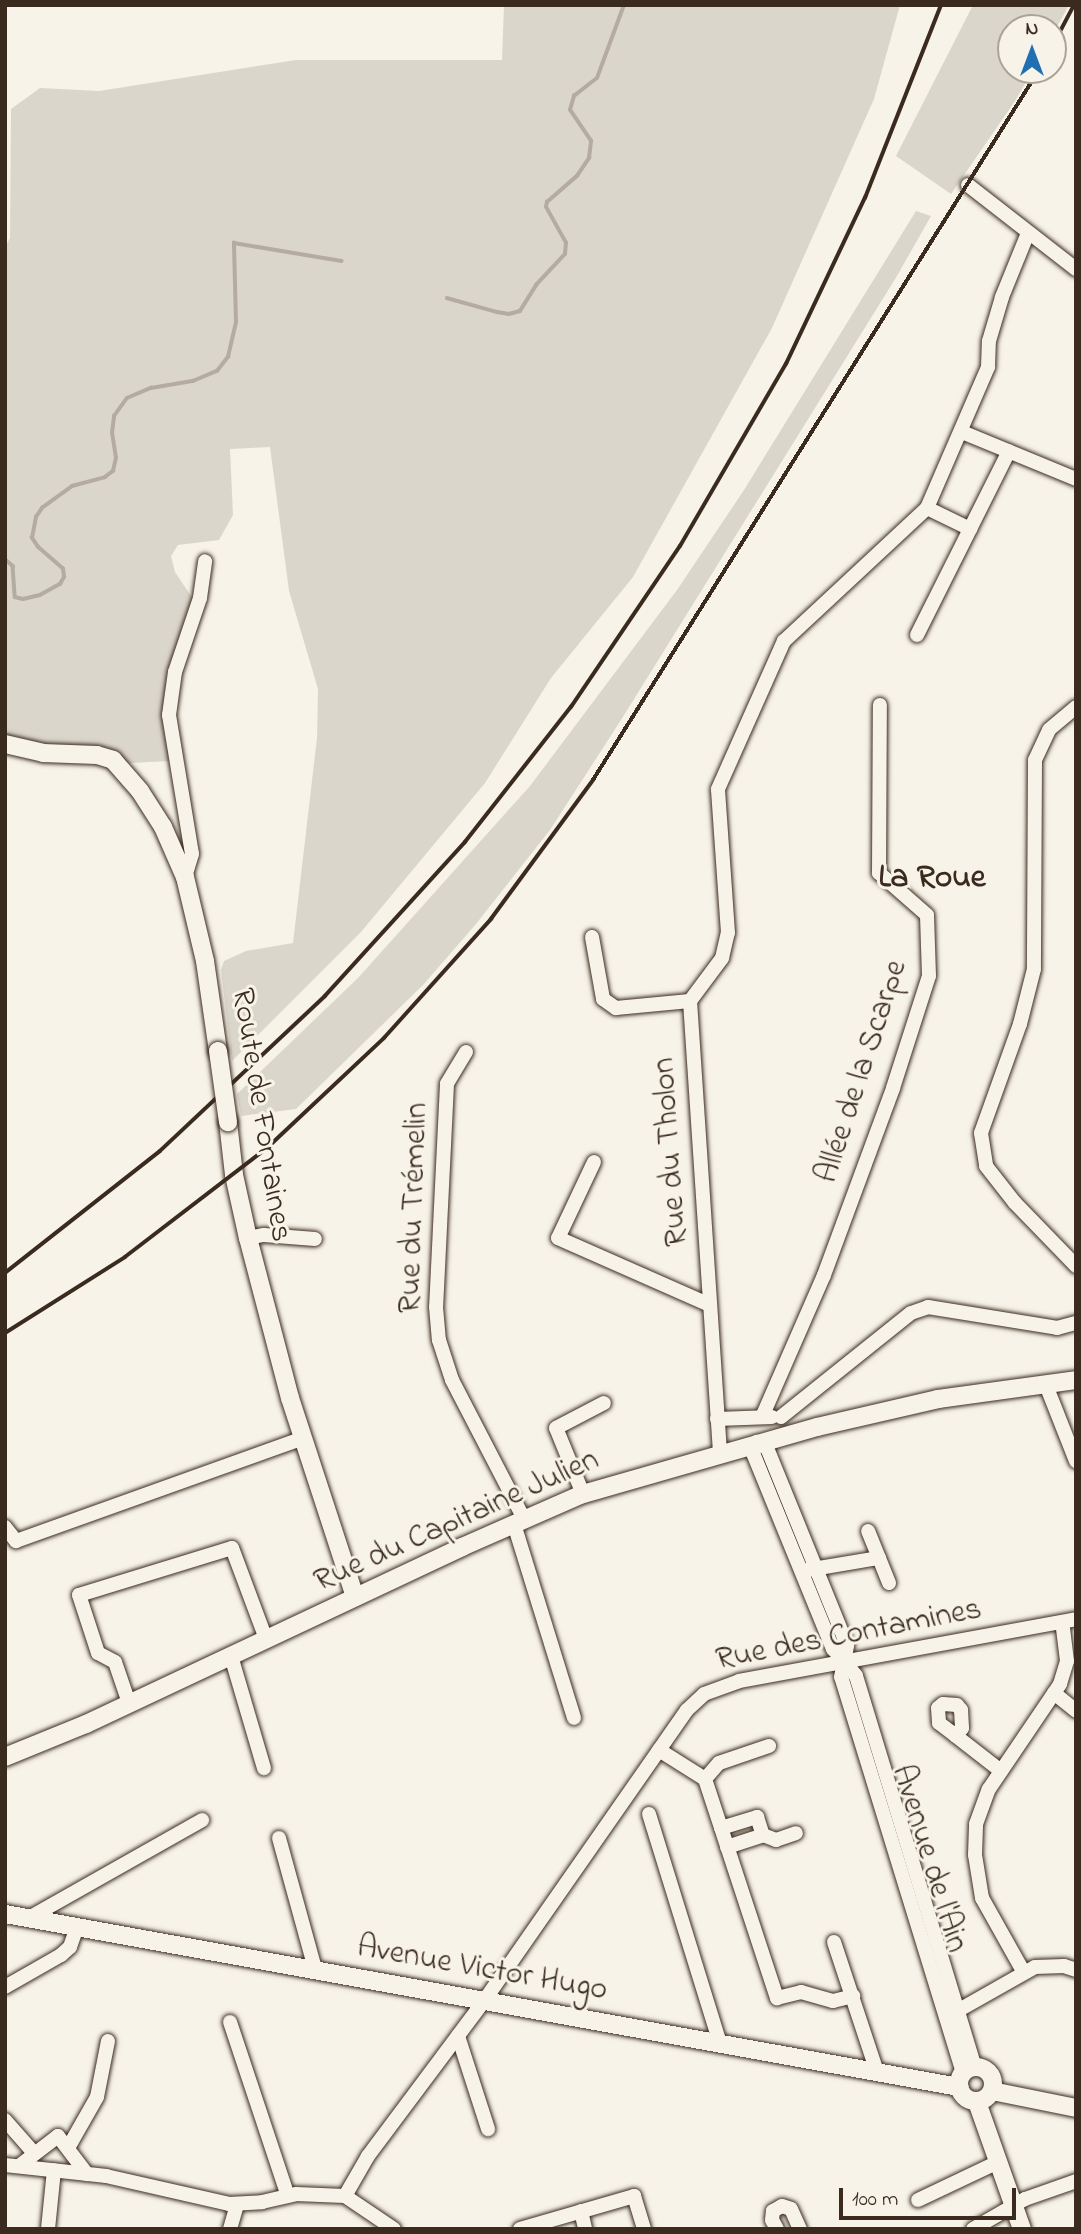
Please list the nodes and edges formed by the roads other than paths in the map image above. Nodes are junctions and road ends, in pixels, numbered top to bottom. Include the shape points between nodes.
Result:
1 (968, 185) dead end
2 (1028, 233) junction
3 (1076, 269) edge
4 (962, 432) junction
5 (1009, 451) junction
6 (1076, 479) edge
7 (927, 508) junction
8 (970, 529) junction
9 (205, 561) dead end
10 (916, 635) dead end
11 (880, 705) dead end
12 (1076, 707) edge
13 (5, 744) edge
14 (185, 877) junction
15 (592, 937) dead end
16 (690, 1001) junction
17 (466, 1052) dead end
18 (594, 1162) dead end
19 (248, 1238) junction
20 (315, 1239) dead end
21 (1076, 1266) edge
22 (710, 1305) junction
23 (1076, 1323) edge
24 (1076, 1380) edge
25 (1046, 1385) junction
26 (604, 1403) dead end
27 (762, 1417) junction
28 (781, 1417) junction
29 (718, 1419) junction
30 (791, 1433) junction
31 (303, 1438) junction
32 (757, 1442) junction
33 (720, 1453) junction
34 (1076, 1461) edge
35 (583, 1494) junction
36 (519, 1522) junction
37 (5, 1527) edge
38 (868, 1531) dead end
39 (10, 1544) edge
40 (879, 1558) junction
41 (809, 1569) junction
42 (889, 1583) dead end
43 (355, 1597) junction
44 (1069, 1620) edge
45 (266, 1639) junction
46 (231, 1656) junction
47 (844, 1661) junction
48 (1054, 1693) junction
49 (129, 1703) junction
50 (1076, 1711) edge
51 (574, 1718) dead end
52 (956, 1736) dead end
53 (769, 1746) dead end
54 (659, 1750) junction
55 (5, 1757) edge
56 (264, 1768) dead end
57 (1001, 1771) junction
58 (705, 1779) junction
59 (649, 1814) dead end
60 (202, 1820) dead end
61 (721, 1828) junction
62 (796, 1833) dead end
63 (763, 1835) junction
64 (279, 1838) dead end
65 (727, 1847) junction
66 (5, 1914) edge
67 (29, 1918) junction
68 (77, 1927) junction
69 (834, 1942) dead end
70 (315, 1969) junction
71 (1076, 1969) edge
72 (1023, 1971) junction
73 (5, 1987) edge
74 (853, 1996) junction
75 (484, 2001) junction
76 (959, 2010) junction
77 (230, 2022) dead end
78 (458, 2036) junction
79 (108, 2041) dead end
80 (720, 2044) junction
81 (877, 2072) junction
82 (966, 2076) junction
83 (985, 2096) junction
84 (1076, 2108) edge
85 (5, 2120) edge
86 (488, 2129) dead end
87 (68, 2148) junction
88 (34, 2153) junction
89 (998, 2162) junction
90 (12, 2166) edge
91 (54, 2170) junction
92 (87, 2174) junction
93 (1076, 2180) edge
94 (288, 2196) junction
95 (345, 2196) junction
96 (918, 2200) dead end
97 (237, 2204) junction
98 (1013, 2205) junction
99 (581, 2211) junction
100 (48, 2229) edge
101 (230, 2229) edge
102 (394, 2229) edge
103 (520, 2229) edge
104 (585, 2229) edge
105 (644, 2229) edge
106 (777, 2229) edge
107 (800, 2229) edge
108 (973, 2229) edge
109 (1022, 2229) edge

1 - 2 street
2 - 3 street
2 - 4 street via 1002,297 989,341 988,367
4 - 5 street
4 - 7 street
5 - 6 street
5 - 8 street
7 - 8 street
7 - 16 street via 784,641 718,789 729,933 722,958
8 - 10 street
9 - 14 street via 200,597 175,672 169,715 192,854
11 - 27 street, Allée de la Scarpe via 879,873 927,915 929,976 824,1275
12 - 21 street via 1049,730 1035,760 1034,969 1020,1024 981,1133 986,1166
13 - 14 street, Route de Fontaines via 113,760 151,809
14 - 19 street, Route de Fontaines, bridge via 205,961 234,1175
15 - 16 street via 603,999 616,1008
16 - 22 street, Rue du Tholon
17 - 36 street, Rue du Trémelin via 447,1084 436,1307 439,1340 452,1380
18 - 22 street via 558,1238
19 - 20 street
19 - 31 street, Route de Fontaines
22 - 29 street, Rue du Tholon
23 - 28 street via 1057,1328 928,1307 911,1313
24 - 25 street, Rue du Capitaine Julien
25 - 30 street, Rue du Capitaine Julien via 938,1399
25 - 34 street
26 - 35 street via 556,1428
27 - 28 street
27 - 29 street
28 - 30 street
29 - 33 street, Rue du Tholon
30 - 32 street, Rue du Capitaine Julien
31 - 39 street
31 - 43 street, Route de Fontaines
32 - 33 street, Rue du Capitaine Julien
32 - 41 street, Avenue de l'Ain via 753,1453
33 - 35 street, Rue du Capitaine Julien
35 - 36 street, Rue du Capitaine Julien
36 - 43 street, Rue du Capitaine Julien
36 - 51 street, Rue du Trémelin
37 - 39 street
38 - 40 street
40 - 41 street
40 - 42 street
41 - 47 street, Avenue de l'Ain via 833,1649
43 - 45 street, Rue du Capitaine Julien
44 - 47 street, Rue des Contamines
44 - 48 street via 1067,1661
45 - 46 street, Rue du Capitaine Julien
45 - 49 street via 232,1549 79,1595 98,1653 116,1662
46 - 49 street, Rue du Capitaine Julien
46 - 56 street
47 - 54 street, Rue des Contamines via 720,1686 687,1710
47 - 76 street, Avenue de l'Ain via 856,1676
47 - 82 street, Avenue de l'Ain via 841,1677
48 - 50 street
48 - 57 street
49 - 55 street, Rue du Capitaine Julien
52 - 57 street
53 - 58 street via 719,1763
54 - 58 street
54 - 75 street, Rue des Contamines
57 - 72 street via 985,1799 975,1839 976,1869 982,1898
58 - 61 street
59 - 80 street
60 - 67 street
61 - 63 street via 757,1817
61 - 65 street
62 - 63 street via 776,1840
63 - 65 street
64 - 70 street
65 - 74 street via 777,1998 801,1992 832,2001
66 - 67 street, Avenue Victor Hugo
67 - 68 street, Avenue Victor Hugo
68 - 70 street, Avenue Victor Hugo
68 - 73 street via 70,1947 61,1955
69 - 74 street
70 - 75 street, Avenue Victor Hugo
71 - 72 street via 1050,1965
72 - 76 street
74 - 81 street
75 - 78 street, Rue des Contamines
75 - 80 street, Avenue Victor Hugo
76 - 82 street, Avenue de l'Ain
77 - 94 street
78 - 86 street
78 - 95 street, Rue des Contamines via 368,2156
79 - 87 street via 97,2097
80 - 81 street, Avenue Victor Hugo
81 - 82 street, Avenue Victor Hugo
82 - 83 street via 968,2099
82 - 83 street via 989,2073 994,2082
83 - 84 street
83 - 89 street
85 - 88 street
87 - 88 street via 58,2136
87 - 92 street
88 - 90 street
89 - 96 street
89 - 98 street
90 - 91 street
91 - 92 street
91 - 100 street
92 - 97 street
93 - 98 street
94 - 95 street
94 - 97 street
95 - 102 street
97 - 101 street
98 - 108 street
98 - 109 street
99 - 103 street
99 - 104 street
99 - 105 street via 634,2196
106 - 107 street via 773,2211 782,2206 791,2209

